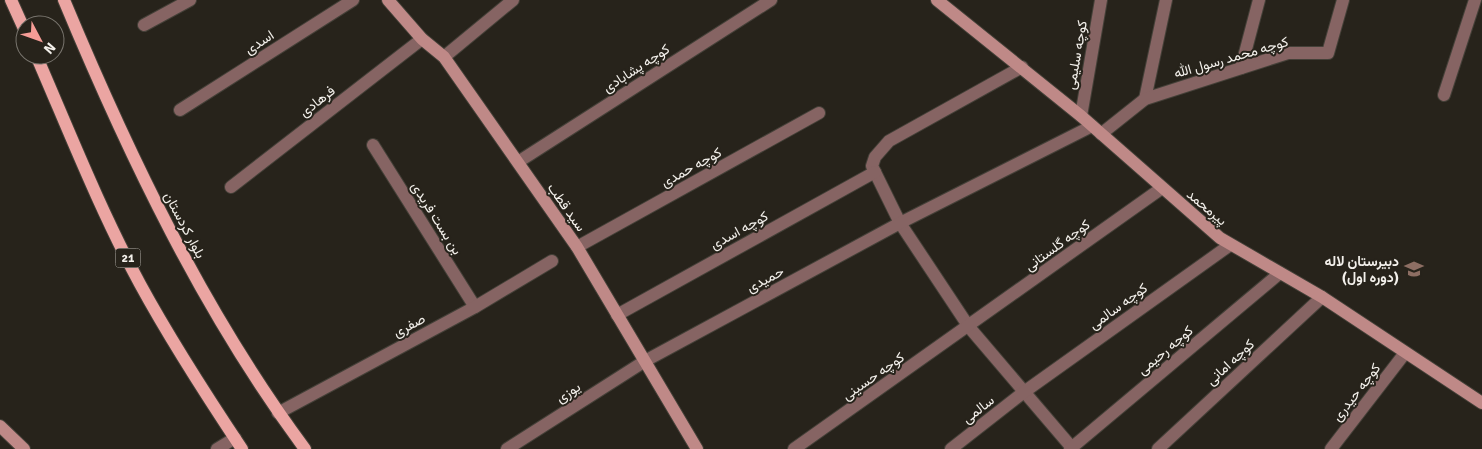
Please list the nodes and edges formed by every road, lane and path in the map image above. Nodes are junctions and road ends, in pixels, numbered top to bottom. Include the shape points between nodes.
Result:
1 (12, 0) edge
2 (64, 0) edge
3 (190, 0) edge
4 (353, 0) edge
5 (388, 0) edge
6 (512, 0) edge
7 (771, 0) edge
8 (937, 0) edge
9 (1102, 0) edge
10 (1166, 0) edge
11 (1259, 0) edge
12 (1343, 0) edge
13 (1475, 0) edge
14 (18, 15) edge
15 (144, 24) dead end
16 (422, 39) junction
17 (444, 57) junction
18 (40, 65) edge
19 (1022, 67) junction
20 (1241, 68) junction
21 (1444, 95) dead end
22 (1145, 99) junction
23 (180, 110) dead end
24 (819, 113) dead end
25 (1081, 116) junction
26 (1096, 130) junction
27 (373, 145) dead end
28 (518, 162) junction
29 (875, 172) junction
30 (231, 187) dead end
31 (1162, 188) junction
32 (900, 223) junction
33 (1230, 245) junction
34 (577, 247) junction
35 (552, 261) dead end
36 (1280, 274) junction
37 (1322, 297) junction
38 (474, 307) junction
39 (617, 315) junction
40 (969, 327) junction
41 (1405, 353) junction
42 (645, 361) junction
43 (1024, 392) junction
44 (1482, 403) edge
45 (278, 413) junction
46 (1, 429) edge
47 (235, 438) junction
48 (1071, 448) edge
49 (24, 449) edge
50 (217, 449) edge
51 (242, 449) edge
52 (305, 449) edge
53 (507, 449) edge
54 (697, 449) edge
55 (794, 449) edge
56 (951, 449) edge
57 (1158, 449) edge
58 (1331, 449) edge

1 - 14 main road
2 - 45 main road, بلوار کردستان via 148,187 204,294
3 - 15 street
4 - 23 street, اسدی
5 - 16 street, سید قطب
6 - 17 street
7 - 28 street, کوچه پشابادی
8 - 19 street, پیرمحمد
9 - 25 street, کوچه سلیمی
10 - 22 street
11 - 20 street
12 - 20 street, کوچه محمد رسول الله via 1328,53 1288,53
13 - 21 street
16 - 17 street, سید قطب
16 - 30 street, فرهادی
17 - 28 street, سید قطب
18 - 47 main road, 21 via 140,283
19 - 25 street, پیرمحمد
19 - 29 street via 890,141 875,157 872,166
20 - 22 street, کوچه محمد رسول الله
22 - 26 street, کوچه محمد رسول الله
24 - 34 street, کوچه حمدی
25 - 26 street, پیرمحمد
26 - 31 street, پیرمحمد
26 - 32 street
27 - 38 street, بن بست فریدی
28 - 34 street, سید قطب
29 - 32 street
29 - 39 street, کوچه اسدی
31 - 33 street, پیرمحمد
31 - 40 street, کوچه گلستانی
32 - 40 street
32 - 42 street, حمیدی
33 - 36 street, پیرمحمد
33 - 43 street, کوچه سالمی
34 - 39 street, سید قطب
35 - 38 street, صفری
36 - 37 street, پیرمحمد
36 - 48 street, کوچه رحیمی
37 - 41 street, پیرمحمد
37 - 57 street, کوچه امانی
38 - 45 street, صفری
39 - 42 street, سید قطب
40 - 43 street
40 - 55 street, کوچه حسینی
41 - 44 street, پیرمحمد
41 - 58 street, کوچه حیدری
42 - 53 street, یوزی
42 - 54 street, سید قطب
43 - 48 street
43 - 56 street, سالمی
45 - 52 main road, بلوار کردستان
46 - 49 street
47 - 50 street
47 - 51 main road, 21

